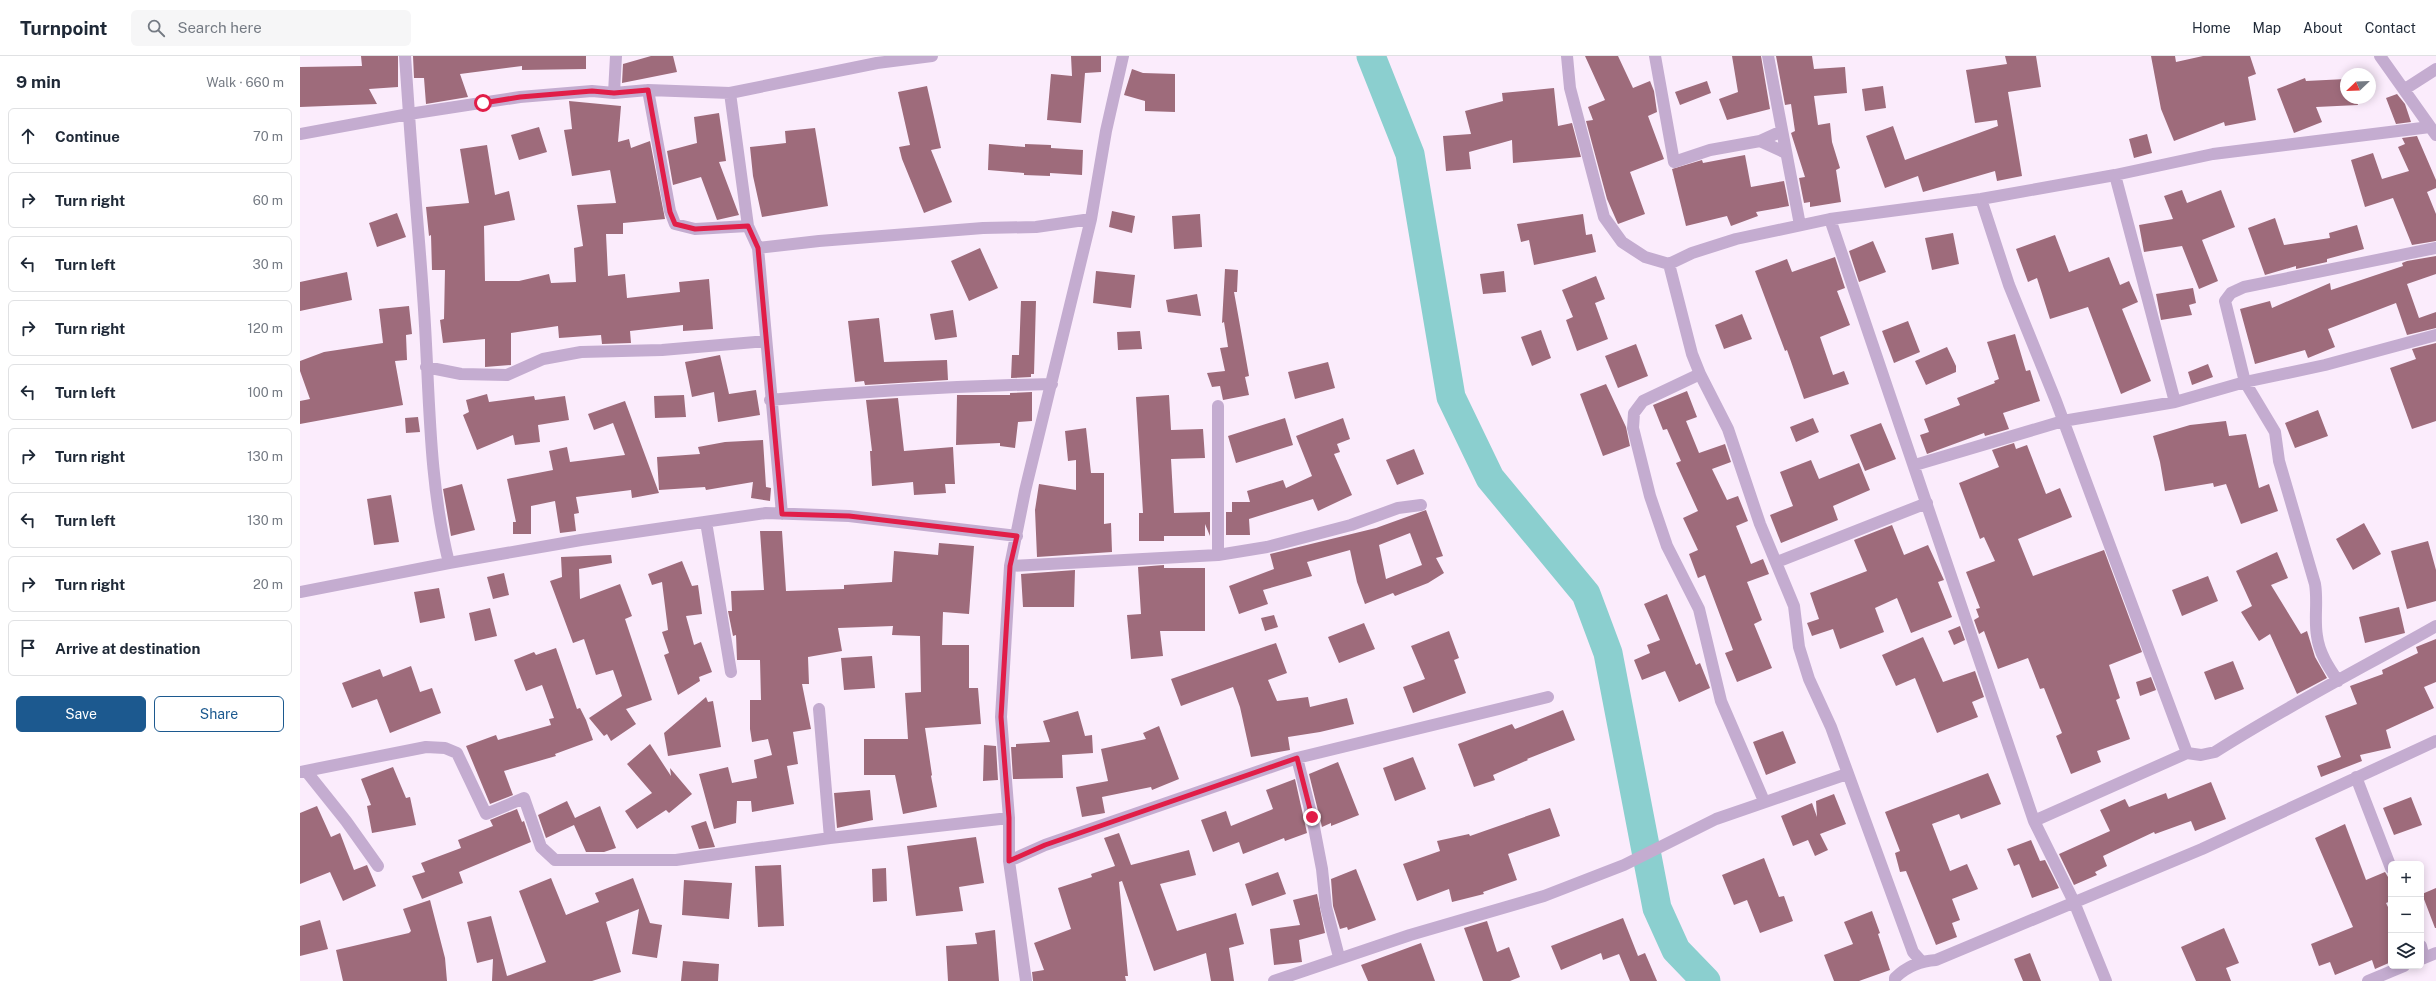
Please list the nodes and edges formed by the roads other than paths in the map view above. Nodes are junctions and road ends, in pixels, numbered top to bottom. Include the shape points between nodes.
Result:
1 (405, 56) edge
2 (616, 56) edge
3 (932, 56) edge
4 (1123, 56) edge
5 (1567, 56) edge
6 (1655, 56) edge
7 (1768, 56) edge
8 (2380, 56) edge
9 (2436, 69) edge
10 (648, 90) junction
11 (2405, 90) junction
12 (614, 93) junction
13 (730, 93) junction
14 (409, 114) junction
15 (1782, 131) junction
16 (2433, 131) edge
17 (300, 134) edge
18 (1760, 141) junction
19 (1786, 153) junction
20 (2115, 175) junction
21 (1981, 199) junction
22 (1091, 219) junction
23 (1830, 219) junction
24 (1800, 225) junction
25 (748, 226) junction
26 (758, 248) junction
27 (2436, 248) edge
28 (1668, 264) junction
29 (2436, 335) edge
30 (766, 341) junction
31 (426, 367) junction
32 (1700, 374) junction
33 (2245, 382) junction
34 (1052, 384) junction
35 (770, 400) junction
36 (2175, 402) junction
37 (1218, 406) dead end
38 (2063, 420) junction
39 (1915, 465) junction
40 (1927, 503) junction
41 (1420, 505) dead end
42 (782, 514) junction
43 (706, 522) junction
44 (1017, 536) junction
45 (1218, 555) junction
46 (1777, 562) junction
47 (450, 563) junction
48 (1010, 566) junction
49 (300, 592) edge
50 (2436, 626) edge
51 (731, 672) dead end
52 (2338, 681) junction
53 (1548, 697) dead end
54 (819, 709) dead end
55 (2436, 741) edge
56 (2188, 753) junction
57 (1297, 758) junction
58 (303, 772) edge
59 (1847, 774) junction
60 (2356, 777) junction
61 (1764, 801) junction
62 (1009, 818) junction
63 (2034, 821) junction
64 (830, 838) junction
65 (1009, 861) junction
66 (2388, 861) edge
67 (378, 866) dead end
68 (2074, 902) junction
69 (2436, 953) edge
70 (1339, 957) junction
71 (2424, 958) edge
72 (1921, 961) junction
73 (2397, 969) edge
74 (1026, 981) edge
75 (1274, 981) edge
76 (1895, 981) edge
77 (2106, 981) edge
78 (2368, 981) edge

1 - 14 street
2 - 12 street
3 - 13 street via 877,63
4 - 22 street via 1106,131
5 - 28 street via 1570,88 1604,217 1622,242 1645,256
6 - 18 street via 1674,162 1710,150
7 - 15 street
8 - 11 street
9 - 11 street
10 - 12 street
10 - 13 street
10 - 25 street via 670,212 675,224 695,229
11 - 16 street
12 - 14 street via 592,91 520,97
13 - 25 street
14 - 17 street
14 - 31 street
15 - 18 street
15 - 19 street
16 - 20 street via 2213,154
18 - 19 street
19 - 24 street
20 - 21 street
20 - 36 street
21 - 23 street
21 - 38 street via 2008,285
22 - 26 street via 1036,227 983,228
22 - 34 street
23 - 24 street
23 - 39 street
24 - 28 street via 1736,239 1692,253
25 - 26 street
26 - 30 street
27 - 33 street via 2244,288 2231,293 2225,301
28 - 32 street
29 - 33 street via 2325,365
30 - 31 street via 662,350 581,352 544,359 507,375 461,374
30 - 35 street
31 - 47 street via 432,469 442,535
32 - 46 street via 1728,429
32 - 61 street via 1643,400 1634,414 1633,428 1650,496 1667,546 1699,609 1721,701
33 - 36 street
33 - 52 street via 2275,432 2279,462 2315,584 2317,636 2321,652
34 - 35 street via 942,386
34 - 44 street via 1025,491
35 - 42 street
36 - 38 street
37 - 45 street
38 - 39 street
38 - 56 street
39 - 40 street
40 - 46 street
40 - 63 street
41 - 45 street via 1398,508 1351,525 1267,547
42 - 43 street via 766,513
42 - 44 street via 849,516
43 - 47 street
43 - 51 street
44 - 48 street
45 - 48 street
46 - 59 street via 1794,606 1799,647 1809,679 1831,727
47 - 49 street
48 - 62 street via 1001,717
50 - 52 street
52 - 56 street via 2306,696 2215,752 2201,755
53 - 57 street
54 - 64 street
55 - 60 street
56 - 63 street
57 - 65 street via 1045,845
57 - 70 street via 1312,817 1326,907
58 - 64 street via 426,747 445,748 456,753 486,814 524,798 542,847 555,860 676,860
58 - 67 street
59 - 61 street
59 - 72 street via 1913,952
60 - 66 street
60 - 68 street via 2202,849
61 - 70 street via 1716,819 1624,865 1544,896
62 - 64 street
62 - 65 street
63 - 68 street
65 - 74 street
68 - 72 street via 1936,960
68 - 77 street
69 - 71 street
70 - 75 street
72 - 76 street via 1901,972
73 - 78 street

